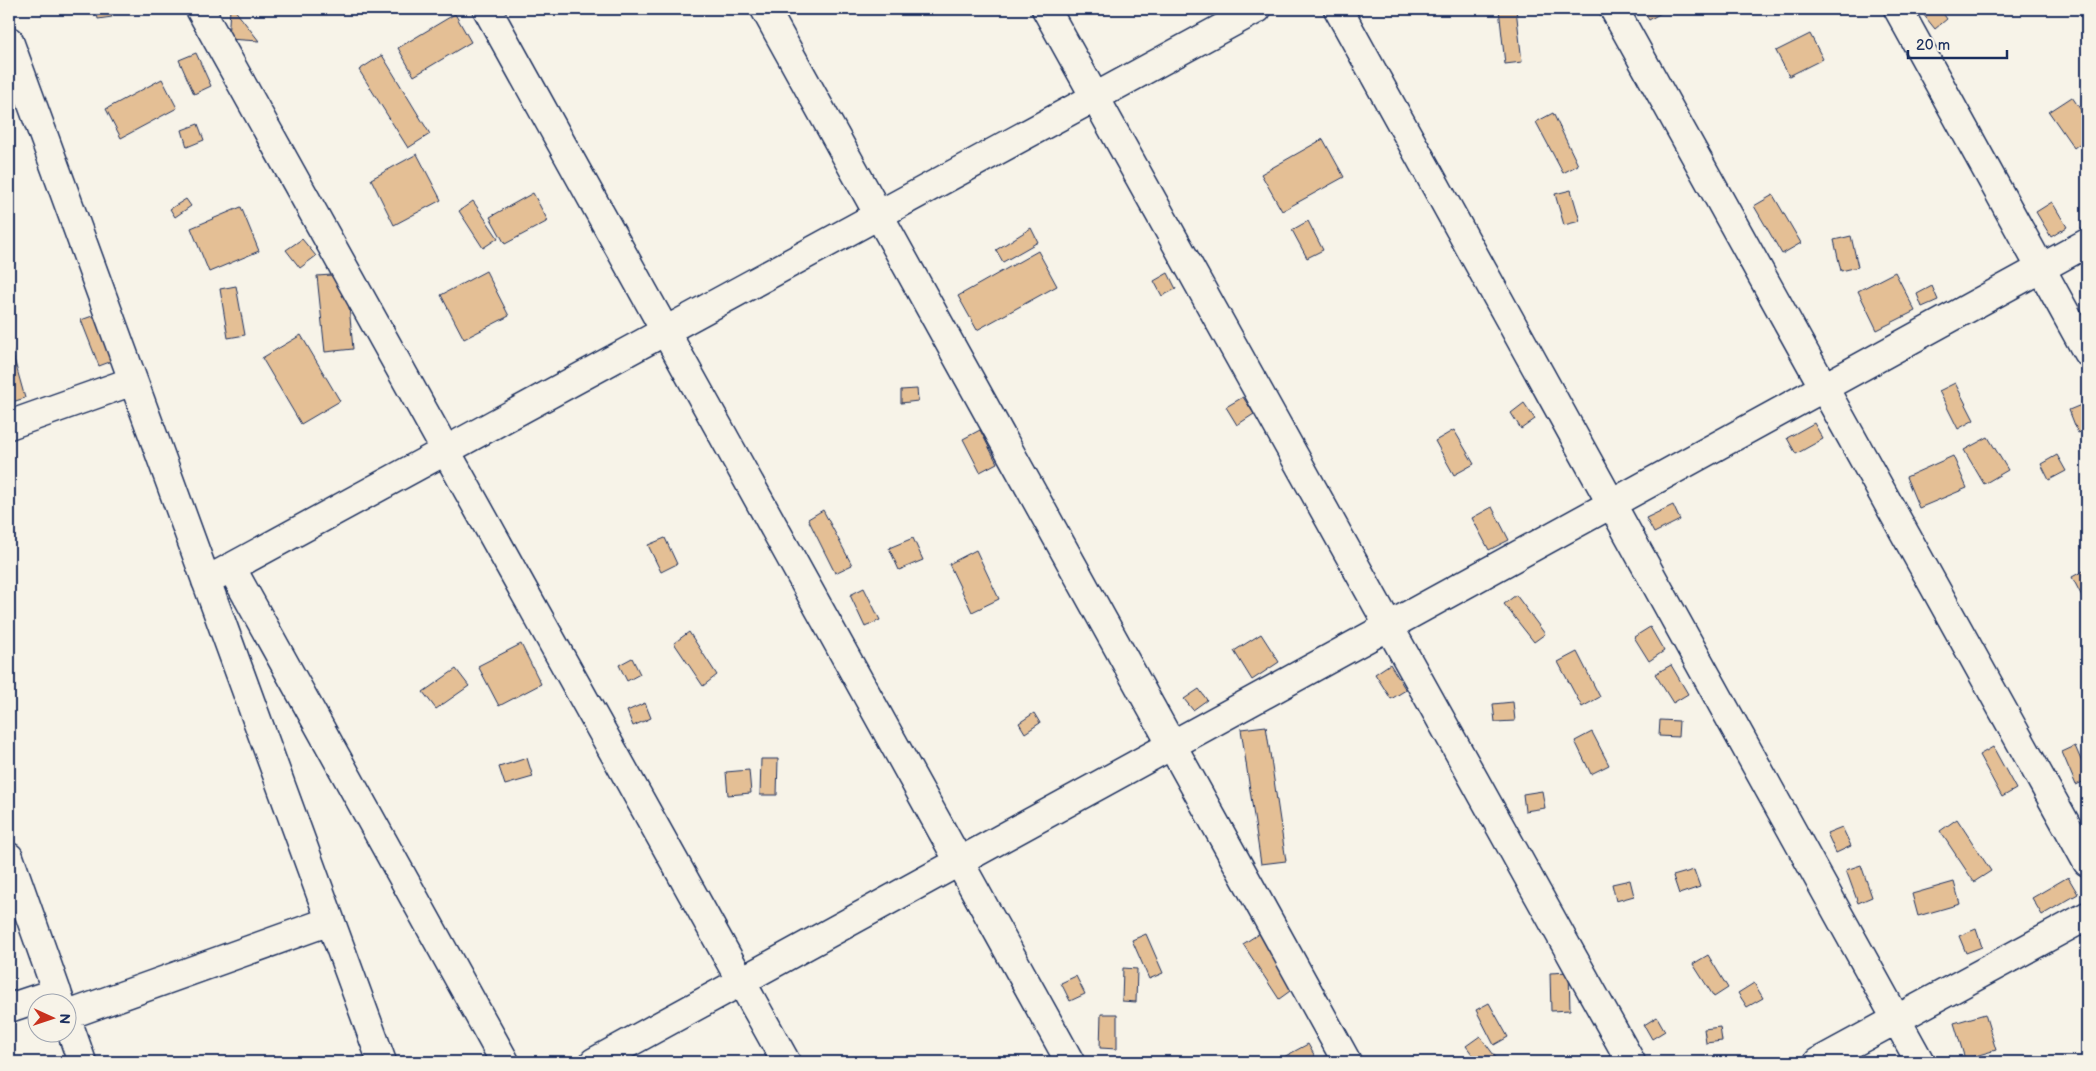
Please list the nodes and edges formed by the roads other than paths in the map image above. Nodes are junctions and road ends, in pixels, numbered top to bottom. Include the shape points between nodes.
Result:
1 (200, 9) edge
2 (487, 9) edge
3 (765, 9) edge
4 (1046, 9) edge
5 (1257, 9) edge
6 (1338, 9) edge
7 (1614, 9) edge
8 (1898, 9) edge
9 (9, 40) edge
10 (1095, 97) junction
11 (878, 214) junction
12 (2087, 243) edge
13 (2041, 268) junction
14 (665, 331) junction
15 (2087, 352) edge
16 (133, 381) junction
17 (1824, 387) junction
18 (9, 425) edge
19 (446, 450) junction
20 (1611, 504) junction
21 (231, 567) junction
22 (206, 581) junction
23 (1388, 626) junction
24 (1172, 745) junction
25 (9, 857) edge
26 (959, 862) junction
27 (2087, 862) edge
28 (2087, 916) edge
29 (330, 921) junction
30 (741, 982) junction
31 (58, 994) edge
32 (78, 999) edge
33 (28, 1007) edge
34 (9, 1008) edge
35 (1897, 1020) junction
36 (76, 1044) edge
37 (82, 1062) edge
38 (382, 1062) edge
39 (505, 1062) edge
40 (594, 1062) edge
41 (786, 1062) edge
42 (1070, 1062) edge
43 (1346, 1062) edge
44 (1631, 1062) edge
45 (1818, 1062) edge
46 (1920, 1062) edge

1 - 19 street
2 - 14 street
3 - 11 street
4 - 10 street
5 - 10 street
6 - 20 street
7 - 17 street
8 - 13 street
9 - 16 street
10 - 11 street
10 - 23 street
11 - 14 street
11 - 24 street
12 - 13 street
13 - 15 street
13 - 17 street
14 - 19 street
14 - 26 street
16 - 18 street
16 - 22 street
17 - 20 street
17 - 27 street
19 - 21 street
19 - 30 street
20 - 23 street
20 - 35 street
21 - 22 street
21 - 39 street
22 - 29 street
23 - 24 street
23 - 44 street
24 - 26 street
24 - 43 street
25 - 31 street
26 - 30 street
26 - 42 street
28 - 35 street
29 - 32 street
29 - 38 street
30 - 40 street
30 - 41 street
33 - 34 street
35 - 45 street
35 - 46 street
36 - 37 street

